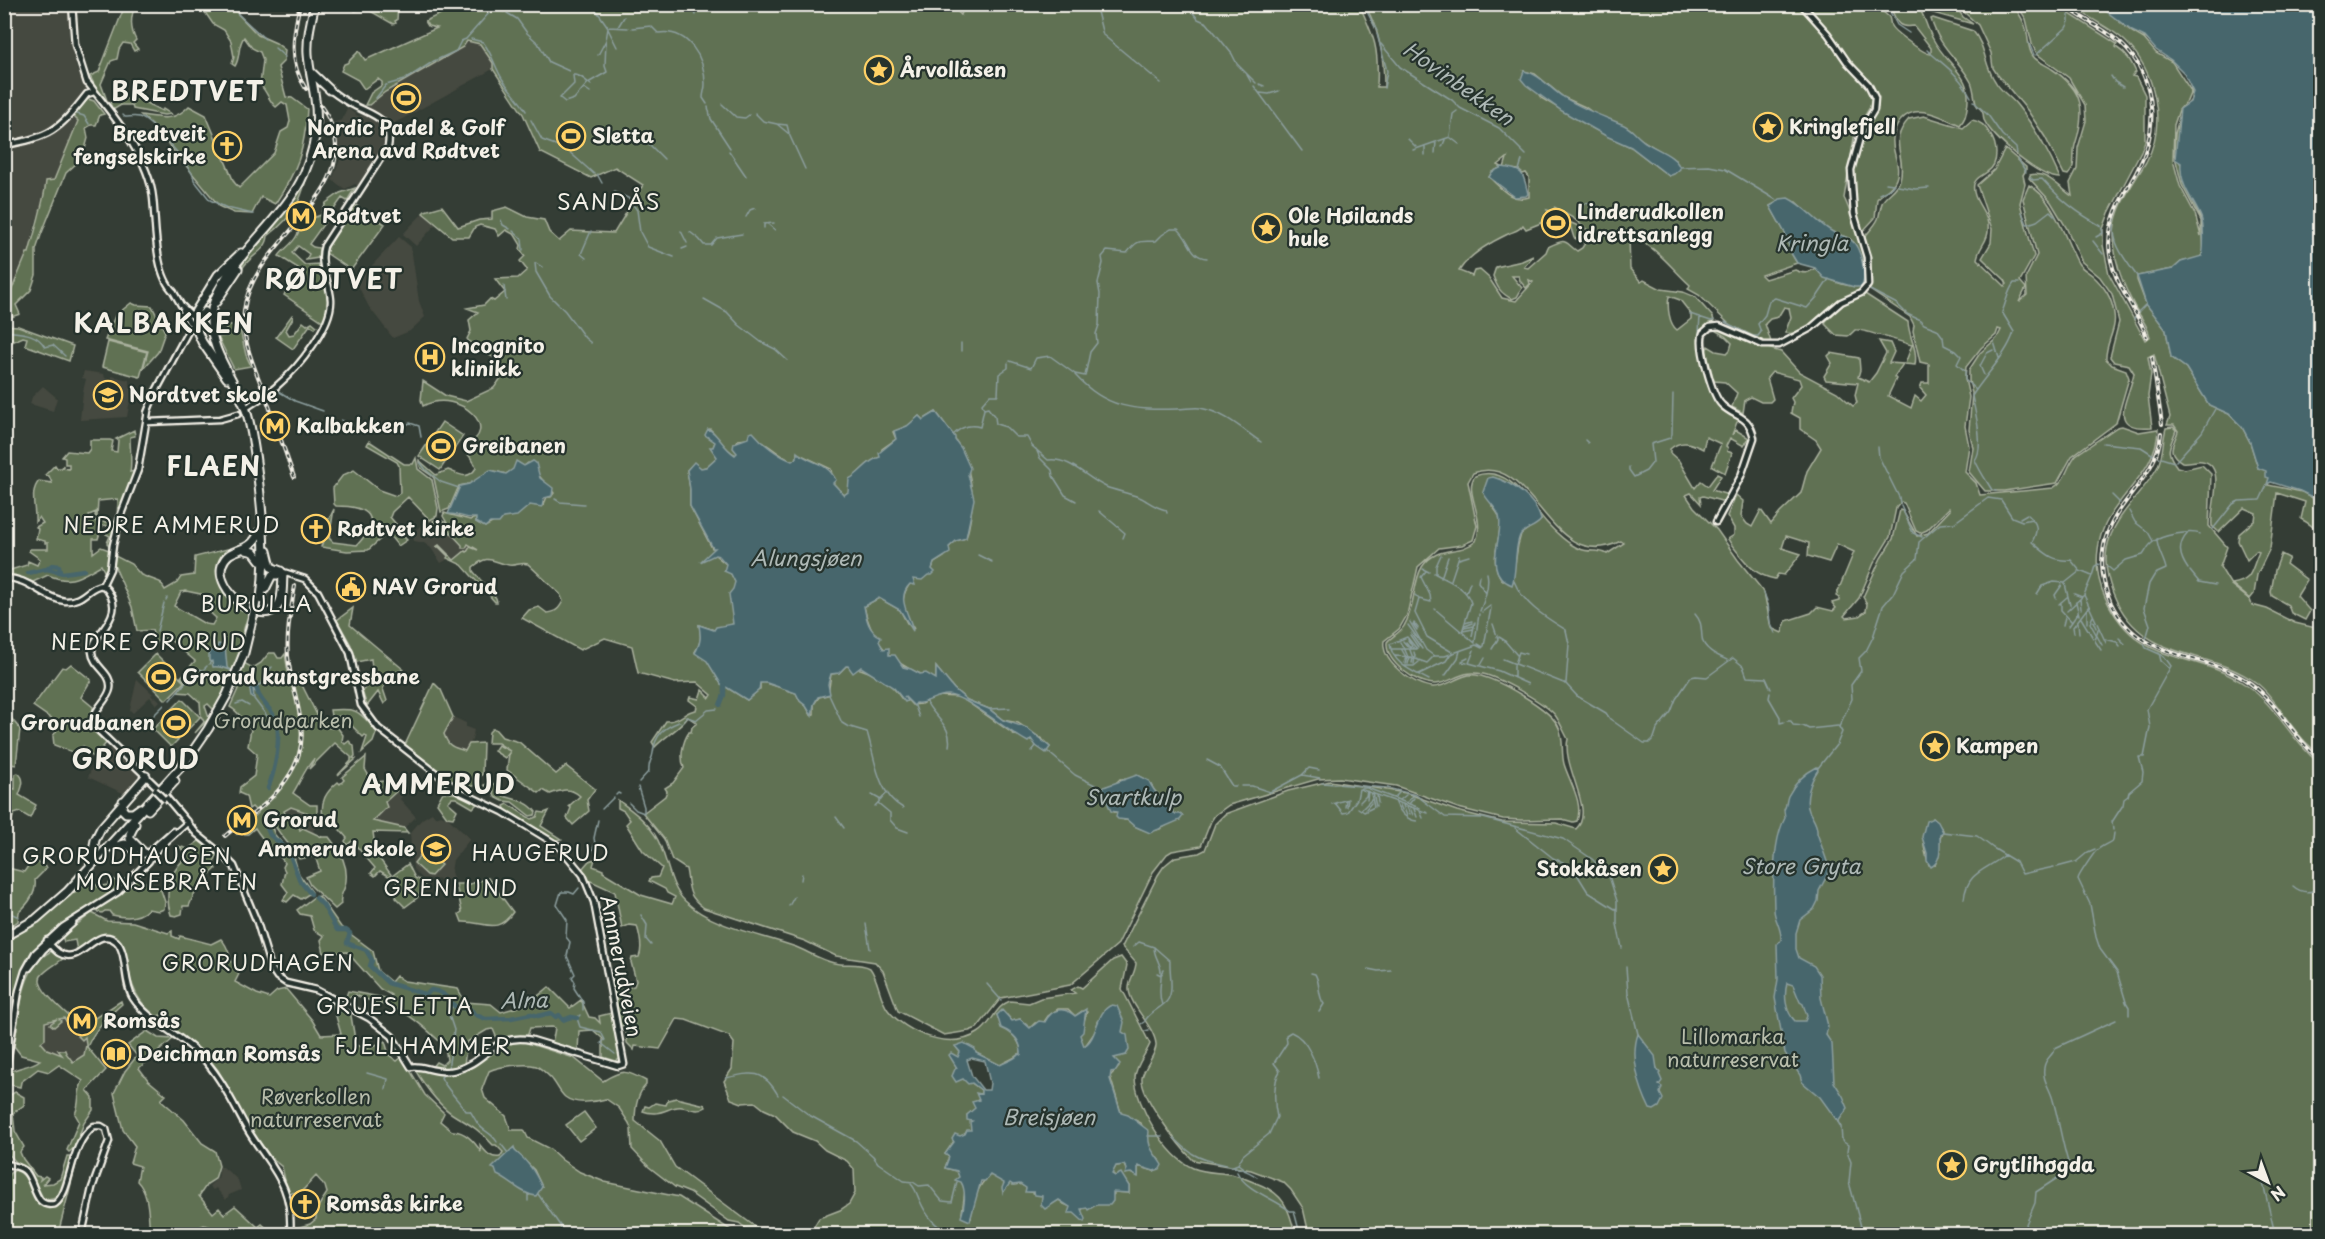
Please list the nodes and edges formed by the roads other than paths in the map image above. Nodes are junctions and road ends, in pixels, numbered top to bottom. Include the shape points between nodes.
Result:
1 (72, 4) edge
2 (313, 4) edge
3 (1801, 4) edge
4 (310, 70) junction
5 (330, 90) junction
6 (92, 92) junction
7 (315, 99) junction
8 (4, 145) edge
9 (243, 254) junction
10 (216, 302) dead end
11 (205, 312) dead end
12 (193, 320) junction
13 (204, 327) dead end
14 (217, 341) dead end
15 (227, 378) junction
16 (242, 400) junction
17 (249, 406) dead end
18 (148, 411) junction
19 (238, 414) dead end
20 (148, 422) junction
21 (144, 437) junction
22 (1716, 522) dead end
23 (259, 532) junction
24 (264, 541) junction
25 (243, 549) junction
26 (260, 560) junction
27 (283, 573) junction
28 (4, 578) edge
29 (104, 588) junction
30 (259, 602) junction
31 (233, 686) junction
32 (145, 777) junction
33 (155, 791) junction
34 (123, 801) junction
35 (187, 823) junction
36 (135, 824) junction
37 (113, 847) junction
38 (146, 857) junction
39 (90, 867) junction
40 (77, 883) junction
41 (4, 937) edge
42 (49, 942) junction
43 (4, 1081) edge
44 (5, 1162) edge
45 (82, 1234) edge
46 (290, 1234) edge

1 - 6 street via 75,45
2 - 4 highway via 308,40
2 - 9 highway via 304,53 312,110 308,150 286,199
3 - 22 street via 1868,84 1875,98 1851,170 1854,219 1866,253 1869,282 1862,293 1843,300 1811,328 1779,345 1761,344 1719,326 1703,333 1701,345 1716,398 1723,407 1746,420 1754,440 1741,476
4 - 5 highway
4 - 7 highway
5 - 7 highway via 321,90
5 - 17 street via 382,119 389,136 388,147 324,246 322,264 331,303 324,328 286,378
6 - 8 street via 46,136
6 - 12 street via 139,155 150,181 157,248 165,281
7 - 9 highway via 314,140 303,177 284,208
9 - 10 highway
9 - 12 highway via 218,275
9 - 15 highway via 216,285 207,313 209,338
9 - 16 highway via 220,287 211,319 216,346
11 - 12 highway
12 - 13 highway
12 - 15 highway via 203,344
12 - 18 street
14 - 16 highway
15 - 23 highway via 247,430
16 - 24 highway via 252,436
18 - 20 street
18 - 21 street
19 - 20 street
20 - 21 street
21 - 29 street
23 - 25 highway via 254,543
23 - 26 highway
24 - 27 highway via 271,567
24 - 30 highway
25 - 26 highway via 254,552
25 - 27 highway via 227,556 221,572 229,593 244,605 265,612 276,609
26 - 30 highway
27 - 30 highway via 270,576
27 - 35 street, Ammerudveien via 314,586 346,642 360,701 375,725 462,793 552,842 583,875 593,899 624,1063 620,1066 516,1039 495,1045 456,1070 438,1072 411,1067 394,1039 369,1018 316,990 286,983 278,977 271,968 234,866
28 - 29 street via 27,582 61,600 76,600 98,585
29 - 32 street via 112,605 111,617 92,652 109,679 110,689 94,722
30 - 31 highway
31 - 33 highway via 196,748
31 - 36 highway via 194,758
32 - 33 street
32 - 34 highway
33 - 34 highway via 129,814 122,809
33 - 35 street, bridge
33 - 39 highway
34 - 39 highway via 99,831
35 - 38 street
36 - 37 highway
36 - 38 highway via 130,838
37 - 38 highway via 125,844
37 - 40 highway
38 - 42 street via 118,892
39 - 40 highway
40 - 41 highway via 44,912
42 - 43 street via 33,956 17,996
42 - 46 street via 63,955 71,956 101,938 118,943 133,998 189,1045 217,1076 280,1178 288,1202
44 - 45 street via 26,1172 42,1202 55,1204 63,1194 85,1135 94,1126 106,1129 109,1141 92,1188

